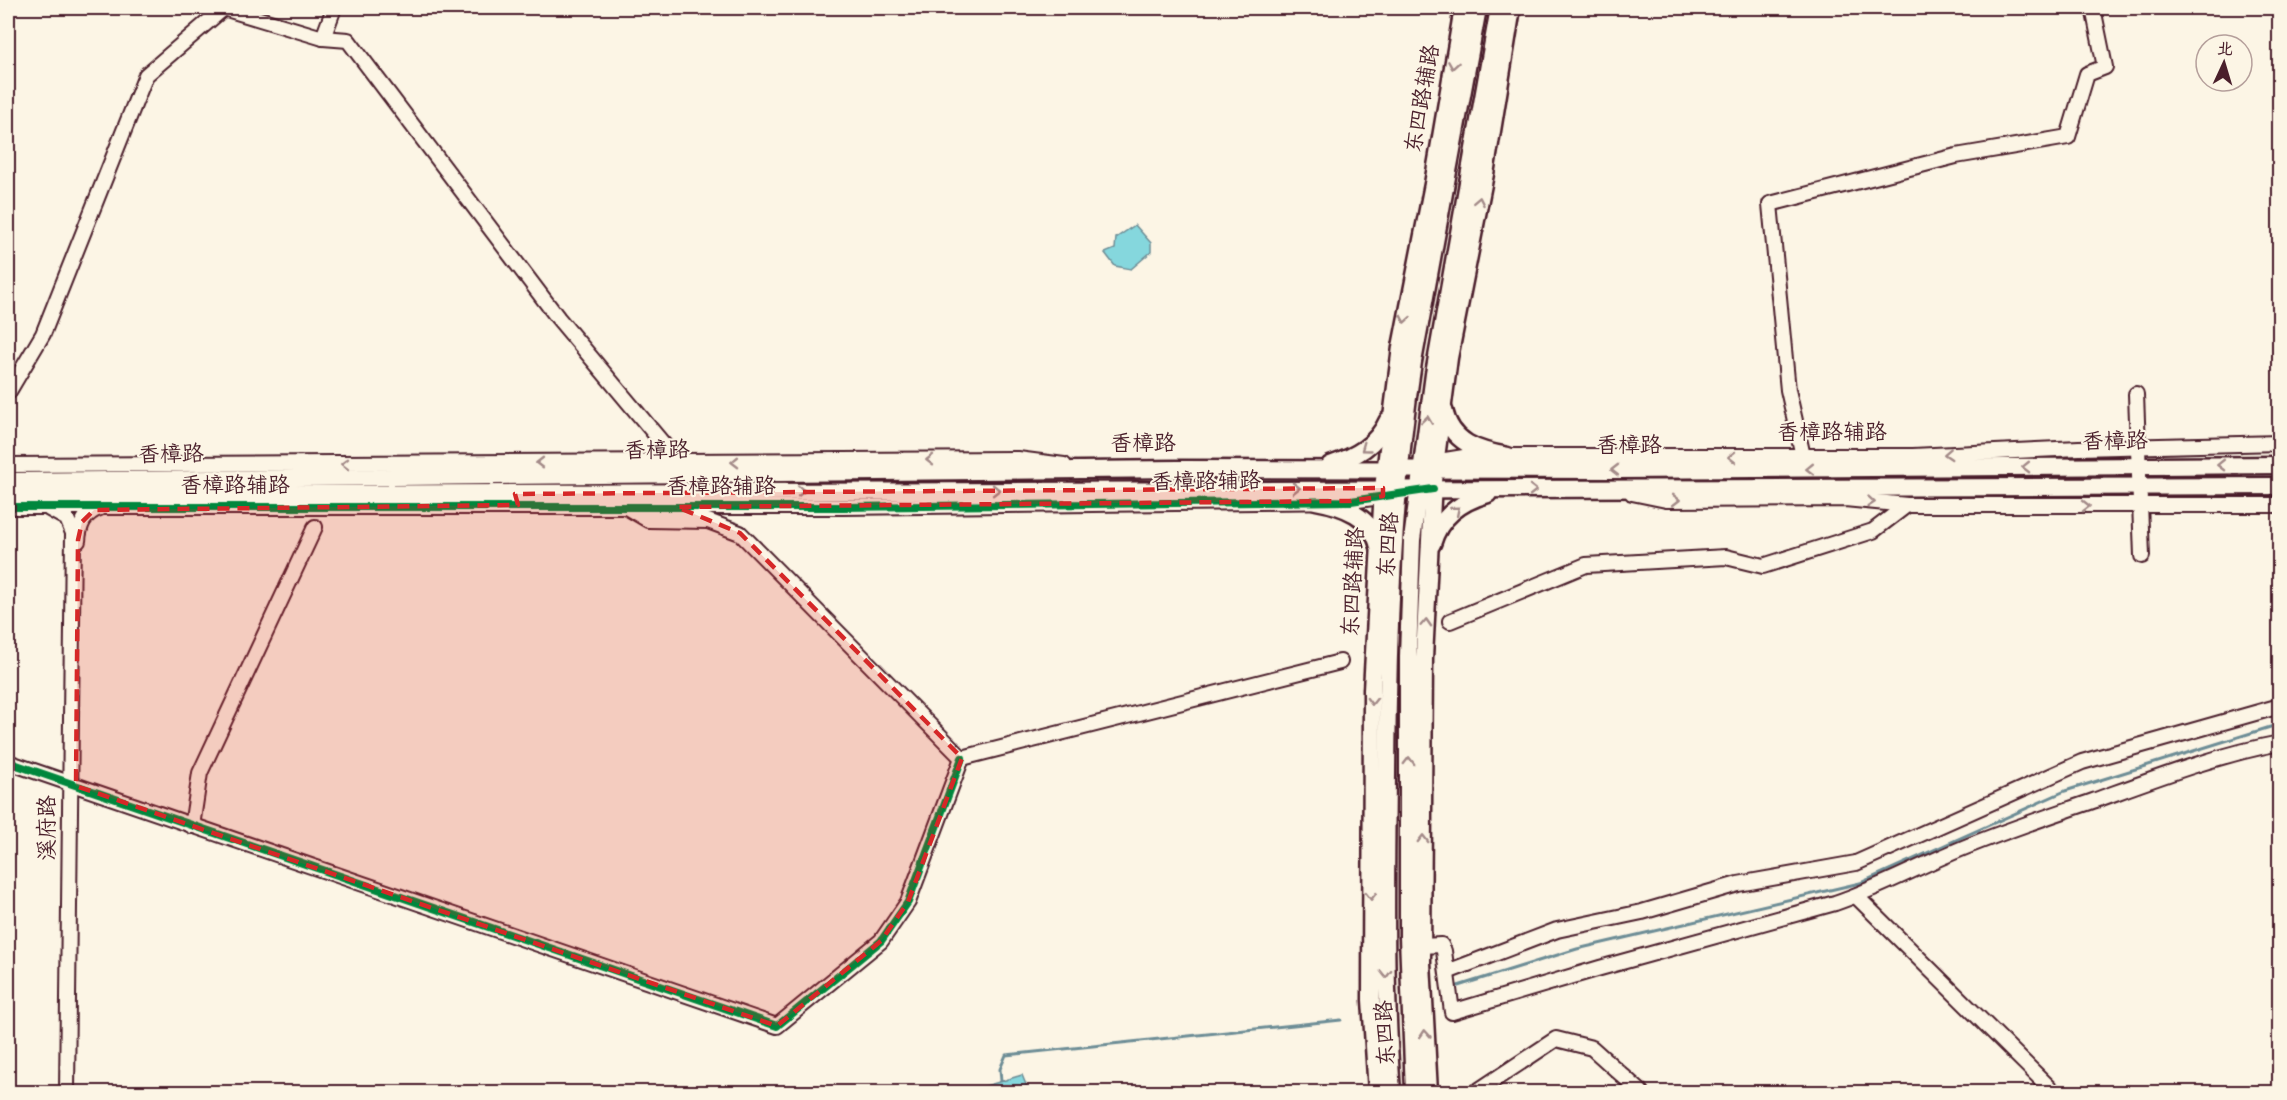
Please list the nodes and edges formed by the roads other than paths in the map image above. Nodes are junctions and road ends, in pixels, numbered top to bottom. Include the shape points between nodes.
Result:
1 (223, 8) edge
2 (334, 8) edge
3 (1463, 8) edge
4 (1478, 8) edge
5 (1499, 8) edge
6 (1512, 8) edge
7 (2093, 8) edge
8 (323, 38) junction
9 (1437, 230) junction
10 (1471, 239) junction
11 (1412, 282) junction
12 (1448, 291) junction
13 (1439, 342) junction
14 (8, 393) edge
15 (2136, 394) dead end
16 (1443, 402) junction
17 (1392, 404) junction
18 (2280, 443) edge
19 (2138, 446) junction
20 (1508, 456) junction
21 (1803, 456) junction
22 (670, 463) junction
23 (8, 465) edge
24 (2280, 465) edge
25 (1427, 466) junction
26 (2139, 466) junction
27 (1316, 468) junction
28 (1394, 468) junction
29 (1093, 469) junction
30 (8, 481) edge
31 (2280, 486) edge
32 (2140, 487) junction
33 (1509, 489) junction
34 (1422, 490) junction
35 (1618, 490) junction
36 (1390, 492) junction
37 (515, 494) junction
38 (8, 495) edge
39 (1316, 501) junction
40 (567, 505) junction
41 (622, 505) junction
42 (1907, 505) junction
43 (2280, 505) edge
44 (2140, 506) junction
45 (8, 507) edge
46 (44, 507) junction
47 (106, 507) junction
48 (315, 527) dead end
49 (1379, 550) junction
50 (2142, 556) dead end
51 (1429, 559) junction
52 (1390, 601) junction
53 (1450, 621) dead end
54 (1389, 626) junction
55 (1424, 653) junction
56 (1340, 662) dead end
57 (1374, 672) junction
58 (1410, 697) junction
59 (2280, 706) edge
60 (2280, 743) edge
61 (962, 758) junction
62 (8, 762) edge
63 (73, 785) junction
64 (192, 826) junction
65 (1856, 896) junction
66 (1422, 945) junction
67 (1447, 972) junction
68 (67, 1092) edge
69 (72, 1092) edge
70 (1377, 1092) edge
71 (1392, 1092) edge
72 (1414, 1092) edge
73 (1429, 1092) edge
74 (1476, 1092) edge
75 (1641, 1092) edge
76 (2054, 1092) edge

1 - 8 street
1 - 14 street via 146,75 43,334
2 - 8 street
3 -> 11 main road, 东四路辅路
4 - 9 main road, 东四路
5 - 12 main road, 东四路
10 -> 6 main road
7 - 21 street via 2105,67 2087,74 2068,137 1956,156 1770,204 1788,390
8 - 22 street via 348,40 558,318 665,446
9 - 11 main road
9 - 28 main road, 东四路
10 - 12 main road
10 - 16 main road
11 -> 17 main road, 东四路辅路
12 - 13 main road, 东四路
13 - 16 main road
25 -> 13 main road, 东四路
15 - 19 street
16 - 20 main road via 1447,421 1458,438 1479,450
16 - 25 main road
17 -> 27 main road via 1383,430 1369,446 1352,457
17 - 28 main road, 东四路辅路
18 - 19 street, 香樟路辅路
19 -> 21 street, 香樟路辅路 via 1913,456
19 - 26 street
21 -> 20 street, 香樟路辅路
20 - 25 street, 香樟路辅路 via 1470,456
22 -> 23 street
29 -> 22 street via 1017,459
24 -> 26 main road, 香樟路
26 -> 25 main road, 香樟路
25 - 28 main road, 香樟路
25 - 34 main road, 东四路
26 - 32 street
27 - 28 main road, 香樟路
27 - 29 main road, 香樟路
28 - 36 main road, 东四路
29 - 30 main road, 香樟路
31 - 32 main road, 香樟路
32 - 35 main road, 香樟路
32 - 44 street
33 - 34 main road, 香樟路
33 -> 35 main road, 香樟路
51 -> 33 main road via 1437,531 1459,506 1478,496
34 - 36 main road, 香樟路
34 - 51 main road
34 - 58 main road, 东四路 via 1409,613
35 -> 42 street, 香樟路 via 1666,500 1845,499
37 -> 36 main road, 香樟路
36 - 39 street, 香樟路辅路 via 1351,501
36 - 49 main road, 东四路辅路
36 - 52 main road, 东四路
37 - 38 main road, 香樟路
37 - 40 main road
39 - 41 street, 香樟路辅路 via 831,507
39 - 49 main road via 1341,506 1359,516 1374,533
40 - 41 street, 香樟路辅路
40 - 47 street, 香樟路辅路
41 - 61 street via 648,520 708,521 740,533
42 -> 44 street, 香樟路
42 - 53 street via 1873,531 1763,566 1726,556 1586,564
43 - 44 street, 香樟路
44 - 50 street
45 - 46 street, 香樟路辅路
46 - 47 street, 香樟路辅路
46 - 63 street, 溪府路 via 67,519 73,533
47 - 63 street, 溪府路 via 88,514 79,530
48 - 64 street via 200,772
49 - 52 main road
49 - 57 main road, 东四路辅路
55 -> 51 main road
52 - 54 main road, 东四路
54 - 57 main road
54 -> 71 main road, 东四路 via 1386,951
55 - 58 main road
66 -> 55 main road
56 - 61 street
57 -> 70 main road, 东四路辅路 via 1371,988
72 -> 58 main road, 东四路 via 1408,937
59 - 67 street via 2082,762 1856,862 1738,884 1642,912 1557,930
60 - 65 street via 2256,747 2042,817
61 - 64 street via 908,902 880,941 777,1026
62 - 63 street
63 - 64 street
63 - 68 street, 溪府路
63 - 69 street, 溪府路
65 - 67 street via 1452,1012
65 - 76 street
66 - 67 street via 1441,945
73 -> 66 main road
74 - 75 street via 1556,1039 1592,1048

